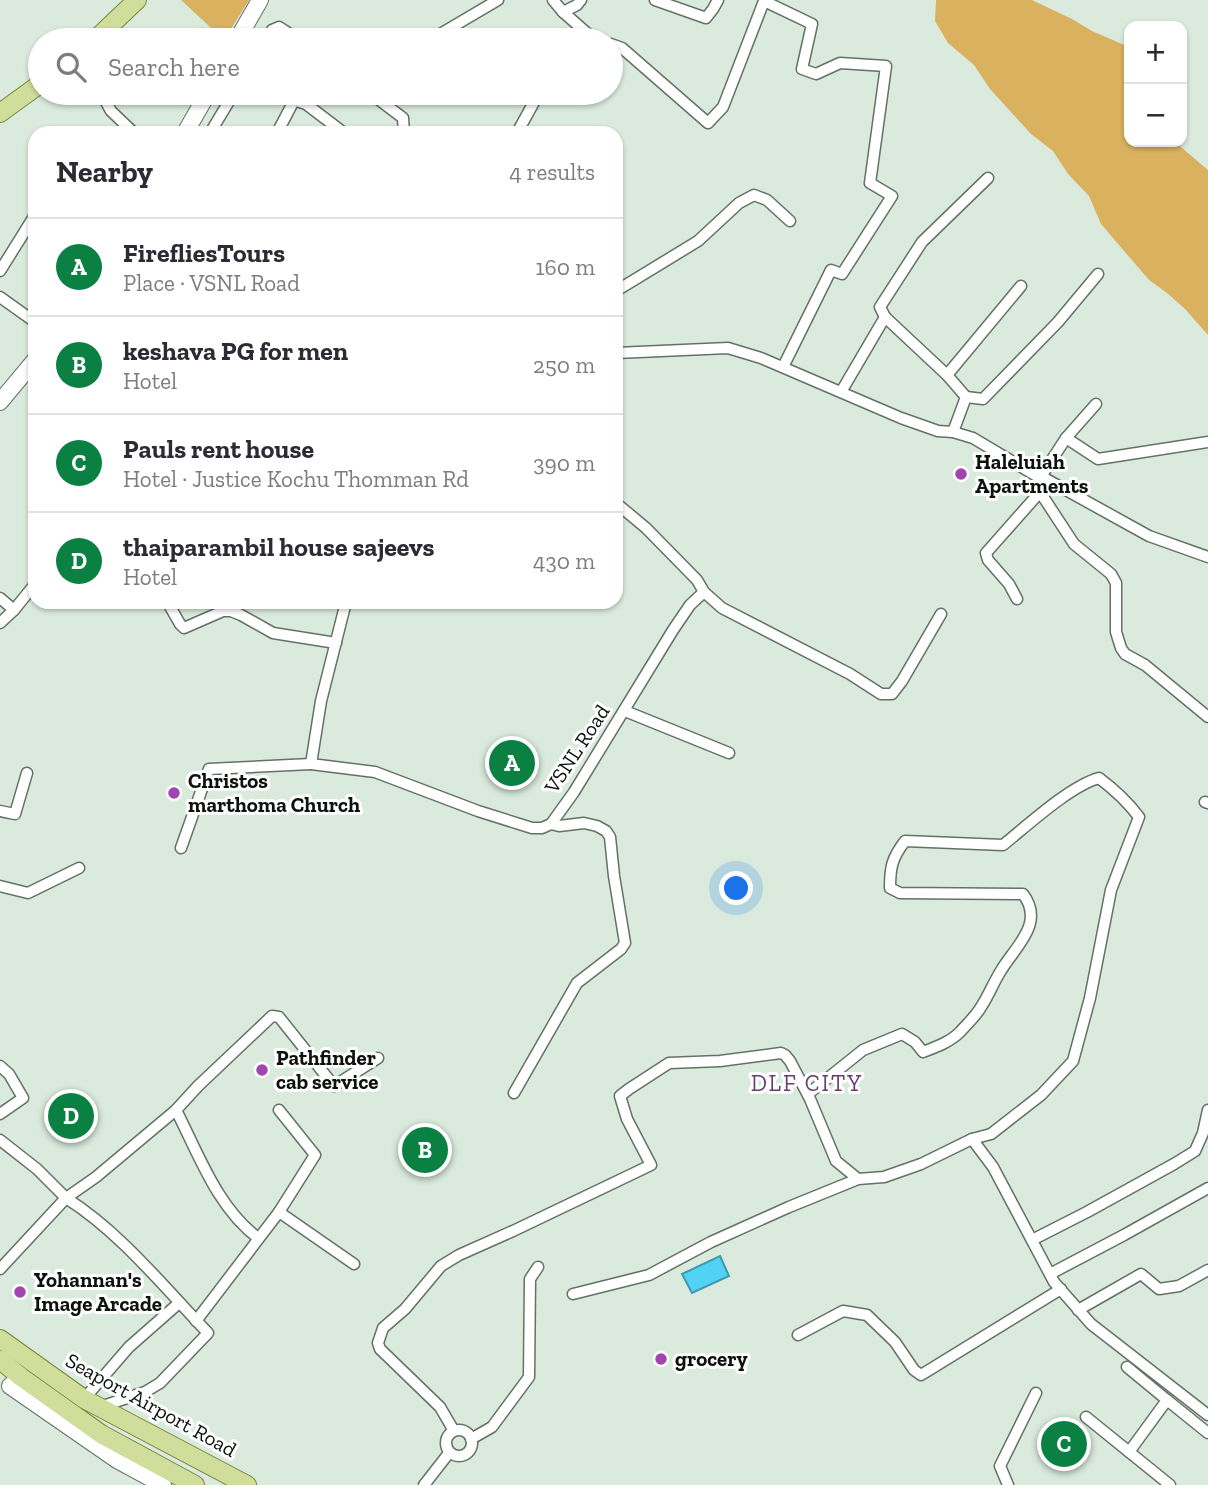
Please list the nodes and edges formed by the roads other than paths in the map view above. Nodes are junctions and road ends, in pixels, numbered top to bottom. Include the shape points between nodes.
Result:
1 (137, 0) edge
2 (260, 0) edge
3 (498, 0) edge
4 (553, 0) edge
5 (581, 0) edge
6 (655, 0) edge
7 (718, 0) edge
8 (563, 12) junction
9 (108, 28) edge
10 (244, 28) edge
11 (450, 28) edge
12 (581, 28) edge
13 (623, 49) edge
14 (28, 93) edge
15 (108, 105) edge
16 (201, 105) edge
17 (227, 105) edge
18 (291, 105) edge
19 (307, 105) edge
20 (386, 105) edge
21 (532, 105) edge
22 (0, 113) edge
23 (127, 126) edge
24 (189, 126) edge
25 (214, 126) edge
26 (283, 126) edge
27 (335, 126) edge
28 (404, 126) edge
29 (521, 126) edge
30 (988, 178) dead end
31 (790, 220) dead end
32 (28, 226) edge
33 (0, 271) edge
34 (1098, 274) dead end
35 (1020, 286) dead end
36 (623, 287) edge
37 (0, 297) edge
38 (28, 317) edge
39 (885, 317) junction
40 (623, 354) edge
41 (783, 367) junction
42 (28, 368) edge
43 (947, 375) junction
44 (841, 392) junction
45 (966, 397) junction
46 (0, 402) edge
47 (1096, 404) dead end
48 (953, 432) junction
49 (1066, 439) junction
50 (1208, 442) edge
51 (1043, 479) junction
52 (1040, 492) junction
53 (623, 509) edge
54 (1208, 557) edge
55 (704, 592) junction
56 (28, 593) edge
57 (0, 598) edge
58 (1017, 599) dead end
59 (171, 609) edge
60 (344, 609) edge
61 (14, 610) junction
62 (941, 614) dead end
63 (0, 624) edge
64 (336, 643) junction
65 (625, 711) junction
66 (1208, 717) edge
67 (729, 753) dead end
68 (310, 764) junction
69 (27, 774) dead end
70 (0, 811) edge
71 (551, 824) junction
72 (181, 848) dead end
73 (79, 868) dead end
74 (0, 886) edge
75 (378, 1058) dead end
76 (0, 1066) edge
77 (514, 1093) dead end
78 (808, 1094) junction
79 (176, 1110) junction
80 (278, 1110) dead end
81 (1208, 1110) edge
82 (0, 1114) edge
83 (972, 1139) junction
84 (0, 1140) edge
85 (858, 1179) junction
86 (1208, 1188) edge
87 (66, 1198) junction
88 (279, 1212) junction
89 (258, 1238) junction
90 (1032, 1240) junction
91 (354, 1264) dead end
92 (538, 1267) dead end
93 (0, 1269) edge
94 (1208, 1270) edge
95 (1051, 1274) junction
96 (1060, 1289) junction
97 (572, 1294) dead end
98 (179, 1303) junction
99 (1078, 1310) junction
100 (196, 1321) junction
101 (798, 1335) dead end
102 (0, 1339) edge
103 (0, 1360) edge
104 (1127, 1367) dead end
105 (11, 1385) edge
106 (1036, 1392) dead end
107 (1167, 1400) junction
108 (92, 1403) junction
109 (1208, 1415) edge
110 (1086, 1417) dead end
111 (454, 1431) junction
112 (1208, 1433) edge
113 (471, 1439) junction
114 (1129, 1452) junction
115 (449, 1453) junction
116 (163, 1485) edge
117 (195, 1485) edge
118 (247, 1485) edge
119 (424, 1485) edge
120 (1008, 1485) edge
121 (1170, 1485) edge

1 - 9 main road
2 - 10 street
3 - 11 street
4 - 8 street
5 - 8 street
6 - 7 street via 706,18
8 - 12 street
13 - 41 street via 708,123 723,107 764,1 812,24 802,69 816,74 840,63 886,66 870,183 892,196 842,274 831,270
14 - 22 main road
15 - 23 street
16 - 24 street
17 - 25 street
18 - 26 street
19 - 27 street
20 - 28 street via 403,118
21 - 29 street
30 - 39 street via 922,242 880,307
31 - 36 street via 754,195 698,241
32 - 33 street
34 - 45 street via 983,399
35 - 43 street
37 - 38 street
39 - 43 street
39 - 44 street
40 - 41 street via 729,348
41 - 44 street
42 - 46 street
43 - 45 street
44 - 48 street
45 - 48 street
47 - 49 street
48 - 51 street via 973,438
49 - 50 street via 1098,459
49 - 51 street
51 - 52 street
51 - 54 street via 1149,536
52 - 58 street via 986,553
52 - 66 street via 1074,544 1111,573 1116,583 1116,632 1125,654
53 - 55 street
55 - 62 street via 722,608 881,694 892,694 902,681
55 - 65 street, VSNL Road via 690,604
56 - 61 street
57 - 61 street
59 - 64 street via 184,628 232,611 272,633
60 - 64 street
61 - 63 street
64 - 68 street
65 - 67 street
65 - 71 street, VSNL Road
68 - 71 street, VSNL Road via 375,772 532,828
68 - 72 street, VSNL Road via 209,769
69 - 70 street via 15,814
71 - 77 street via 584,823 597,826 610,837 625,943 577,983
73 - 74 street via 28,893
75 - 79 street via 334,1086 274,1015
76 - 82 street via 23,1098
78 - 83 street via 863,1050 902,1034 922,1052 958,1034 980,1010 1024,939 1031,919 1023,894 900,893 890,888 894,855 905,841 1003,845 1069,793 1099,778 1139,817 1111,890 1073,1061 1041,1095 991,1134
78 - 85 street via 836,1161
78 - 111 street via 781,1053 669,1063 620,1096 651,1165 441,1266 389,1321 378,1343 440,1407
79 - 87 street
79 - 89 street via 220,1198
80 - 88 street via 315,1156
81 - 90 street via 1195,1151
83 - 85 street via 884,1177
83 - 90 street via 993,1167
84 - 87 street
85 - 97 street via 711,1242 649,1275
86 - 95 street
87 - 93 street
87 - 98 street via 127,1248
88 - 89 street
88 - 91 street
89 - 100 street
90 - 95 street
92 - 113 street via 530,1279 529,1377 492,1427
94 - 99 street via 1179,1286 1159,1289 1141,1274
95 - 96 street
96 - 99 street
96 - 101 street via 921,1375 867,1315 843,1311
98 - 100 street
98 - 108 street via 129,1347
99 - 109 street
100 - 108 street via 208,1333 160,1384 145,1392
102 - 108 main road, Seaport Airport Road
103 - 105 main road, Seaport Airport Road
104 - 107 street
105 - 116 street via 117,1460
105 - 117 main road, Seaport Airport Road
106 - 120 street via 1000,1466
107 - 112 street
107 - 114 street
108 - 118 main road, Seaport Airport Road
110 - 114 street
111 - 113 street via 461,1430
111 - 115 street via 446,1441
113 - 115 street via 472,1446 462,1456
114 - 121 street
115 - 119 street

